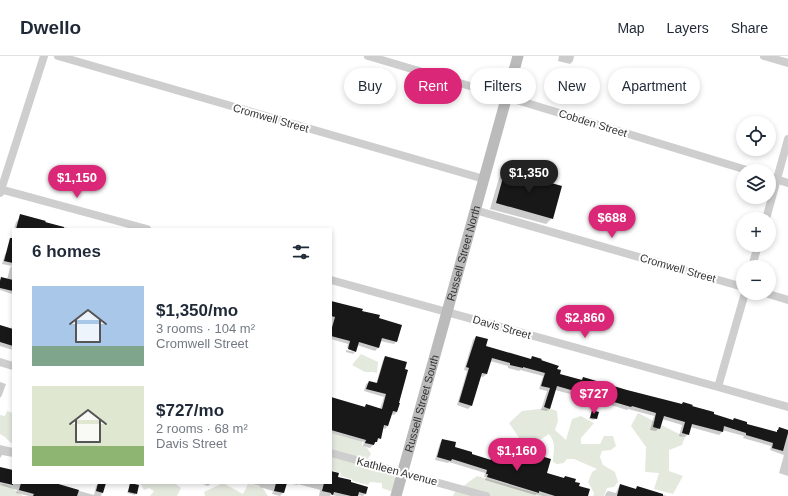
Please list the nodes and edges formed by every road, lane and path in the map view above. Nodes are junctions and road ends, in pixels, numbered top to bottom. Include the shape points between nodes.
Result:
1 (44, 56) edge
2 (58, 56) edge
3 (368, 56) edge
4 (518, 56) edge
5 (764, 56) edge
6 (788, 63) edge
7 (515, 68) edge
8 (470, 86) edge
9 (505, 104) edge
10 (530, 104) edge
11 (788, 139) edge
12 (736, 167) edge
13 (776, 170) edge
14 (484, 179) junction
15 (776, 179) edge
16 (788, 183) edge
17 (0, 191) edge
18 (475, 210) junction
19 (143, 228) edge
20 (332, 280) edge
21 (736, 285) edge
22 (776, 296) edge
23 (743, 300) edge
24 (788, 300) edge
25 (447, 311) junction
26 (0, 362) edge
27 (12, 366) edge
28 (718, 387) junction
29 (788, 407) edge
30 (332, 453) edge
31 (402, 473) junction
32 (396, 496) edge
33 (486, 496) edge

1 - 17 street
2 - 14 street, Cromwell Street
3 - 8 street, Cobden Street
4 - 7 street, Russell Street North
5 - 6 street
9 - 14 street, Russell Street North
10 - 12 street, Cobden Street
11 - 13 street
14 - 18 street, Russell Street North
15 - 16 street
17 - 19 street
18 - 21 street, Cromwell Street
18 - 25 street, Russell Street North
20 - 25 street, Davis Street
22 - 24 street
23 - 28 street
25 - 28 street, Davis Street
25 - 31 street, Russell Street South
26 - 27 street
28 - 29 street, Davis Street
30 - 31 street, Kathleen Avenue
31 - 32 street, Russell Street South
31 - 33 street, Kathleen Avenue

